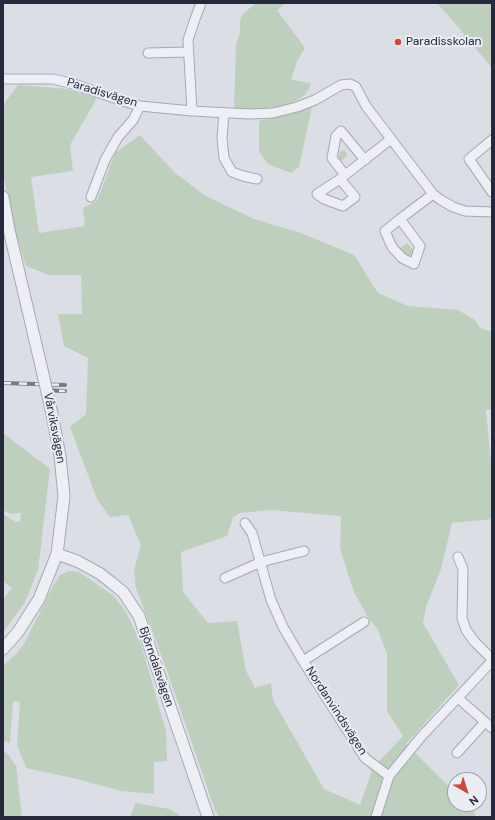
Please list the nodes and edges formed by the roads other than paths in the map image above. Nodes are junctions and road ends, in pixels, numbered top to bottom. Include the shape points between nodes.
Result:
1 (202, 3) edge
2 (188, 52) junction
3 (148, 53) dead end
4 (3, 78) edge
5 (140, 106) junction
6 (192, 111) junction
7 (224, 113) junction
8 (391, 139) junction
9 (492, 140) edge
10 (364, 160) junction
11 (257, 179) dead end
12 (492, 192) edge
13 (433, 194) junction
14 (91, 196) dead end
15 (3, 197) edge
16 (492, 212) edge
17 (400, 219) junction
18 (245, 523) dead end
19 (304, 551) dead end
20 (57, 554) junction
21 (458, 556) dead end
22 (261, 562) junction
23 (225, 578) dead end
24 (364, 622) dead end
25 (3, 650) edge
26 (492, 660) edge
27 (303, 661) junction
28 (458, 698) junction
29 (489, 725) edge
30 (457, 753) dead end
31 (389, 776) junction
32 (208, 817) edge
33 (376, 817) edge

1 - 2 street via 188,40
2 - 3 street
2 - 6 street
4 - 5 street, Paradisvägen via 54,79
5 - 6 street, Paradisvägen
5 - 14 street via 105,160
6 - 7 street, Paradisvägen
7 - 8 street, Paradisvägen via 279,112 315,100 342,85 350,84 356,87 366,106
7 - 11 street via 224,158 232,172
8 - 10 street
8 - 13 street, Paradisvägen
9 - 12 street via 469,160
10 - 10 street via 341,131 336,136 332,158 343,177
13 - 16 street, Paradisvägen via 453,207
13 - 17 street
15 - 20 street, Vårviksvägen, bridge via 61,462 64,496
17 - 17 street via 385,231 392,247 402,258 414,264 420,246
18 - 22 street, Nordanvindsvägen via 252,533
19 - 22 street
20 - 25 street, Vårviksvägen via 39,599
20 - 32 street, Björndalsvägen via 99,573 126,597 139,616
21 - 26 street via 463,569 462,618 466,630
22 - 23 street
22 - 27 street, Nordanvindsvägen via 271,600
24 - 27 street, Nordanvindsvägen
26 - 28 street
27 - 31 street, Nordanvindsvägen via 365,758
28 - 29 street
28 - 31 street
29 - 30 street
31 - 33 street

